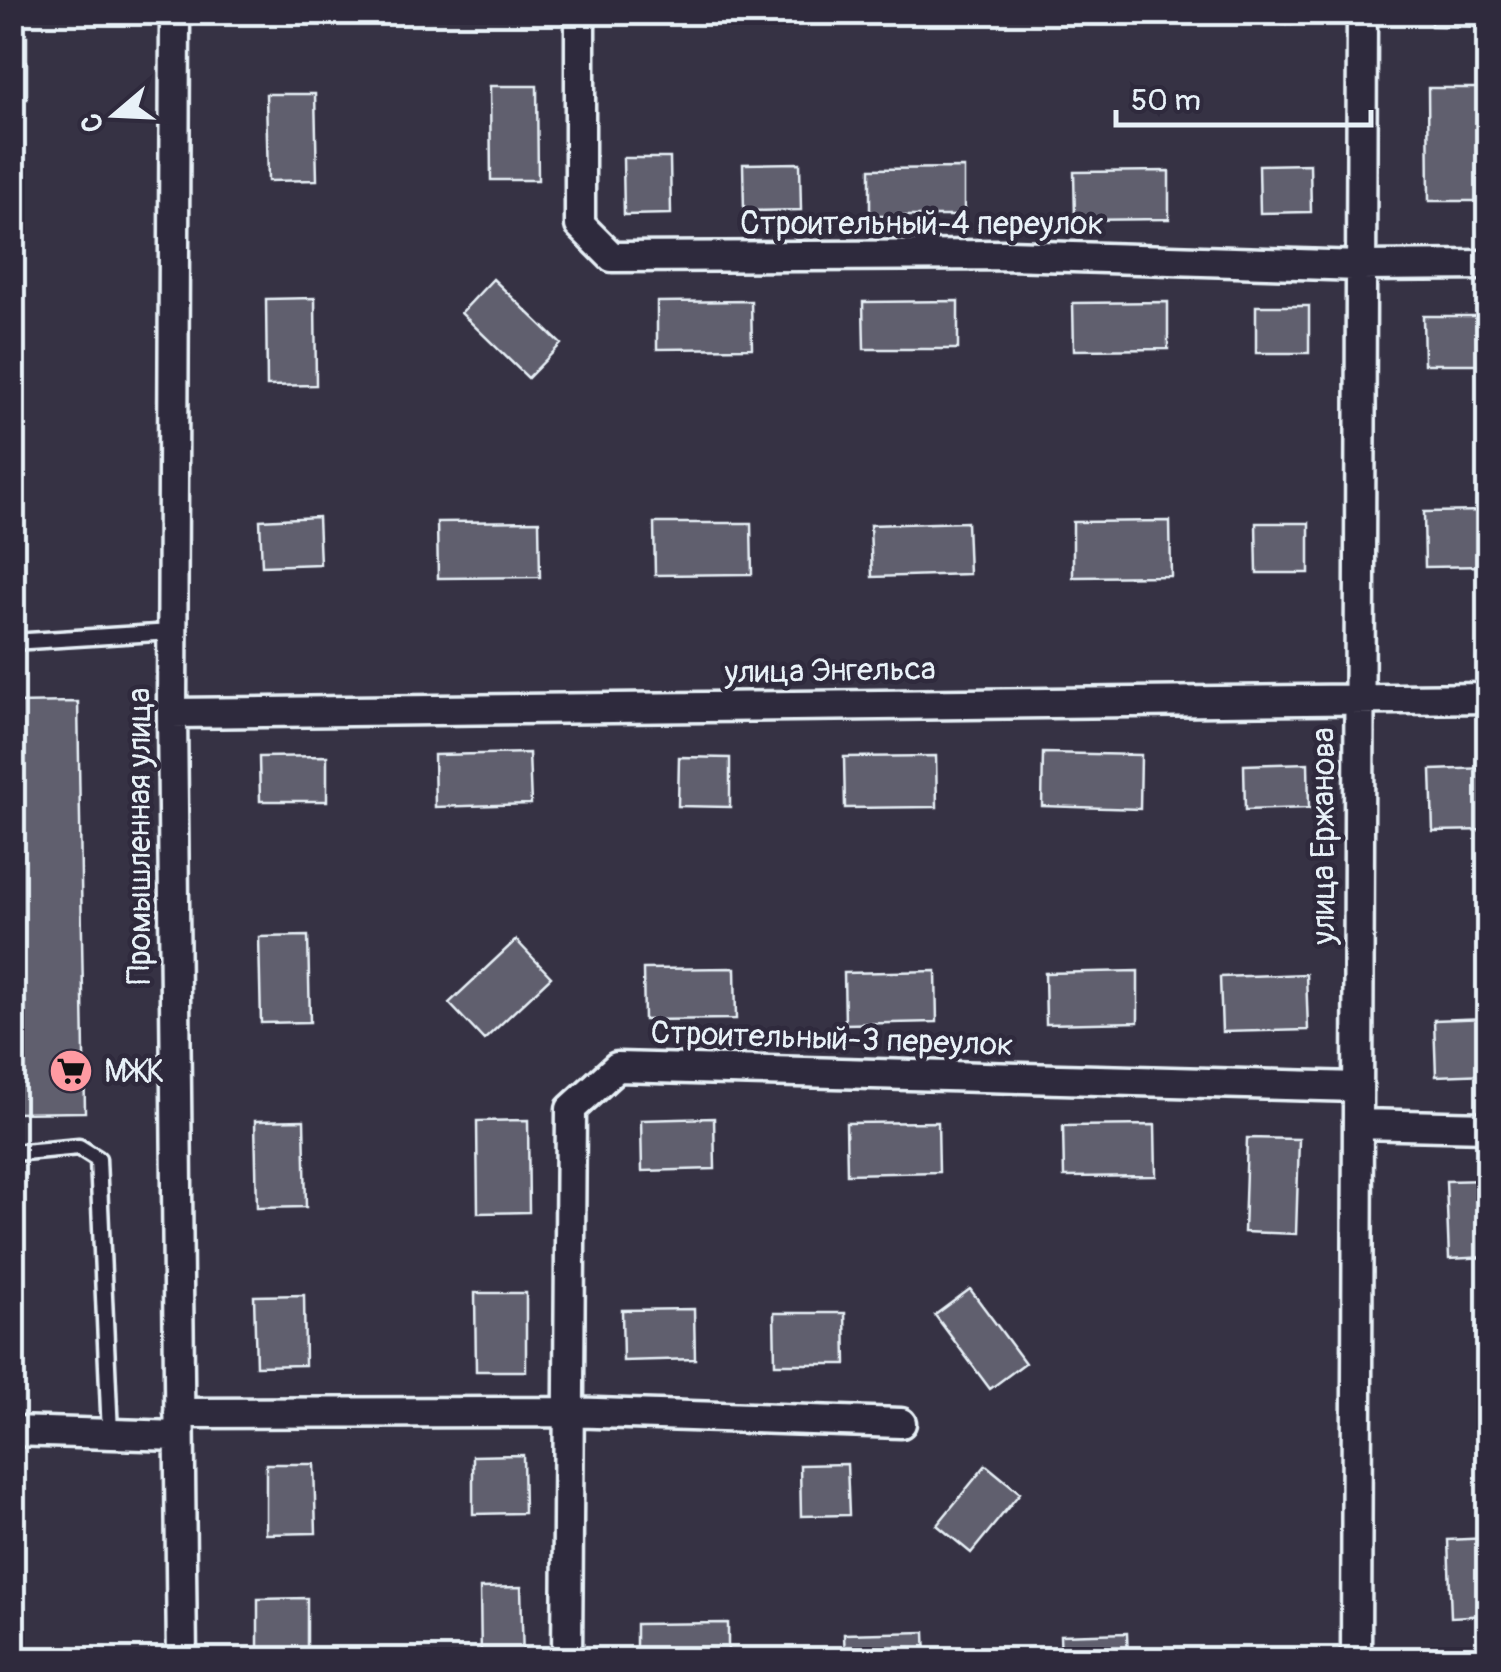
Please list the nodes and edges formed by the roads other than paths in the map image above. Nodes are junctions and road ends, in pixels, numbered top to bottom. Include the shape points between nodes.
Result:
1 (176, 12) edge
2 (580, 12) edge
3 (1362, 12) edge
4 (1360, 266) junction
5 (1488, 266) edge
6 (172, 632) junction
7 (12, 642) edge
8 (1358, 698) junction
9 (1488, 698) edge
10 (172, 713) junction
11 (1357, 1087) junction
12 (1358, 1124) junction
13 (1488, 1127) edge
14 (12, 1153) edge
15 (566, 1412) junction
16 (901, 1422) dead end
17 (180, 1424) junction
18 (12, 1432) edge
19 (110, 1434) junction
20 (182, 1660) edge
21 (567, 1660) edge
22 (1356, 1660) edge

1 - 6 street, Промышленная улица
2 - 4 street, Строительный-4 переулок via 580,226 612,257 1008,255
3 - 4 street, улица Ержанова
4 - 5 street, Строительный-4 переулок
4 - 8 street, улица Ержанова
6 - 7 lane
6 - 10 street, Промышленная улица
8 - 9 street, улица Энгельса
8 - 10 street, улица Энгельса
8 - 11 street, улица Ержанова
10 - 17 street, Промышленная улица
11 - 12 street, улица Ержанова
11 - 15 street, Строительный-3 переулок via 617,1067 570,1109
12 - 13 street
12 - 22 street, улица Ержанова
14 - 19 lane via 79,1148 98,1159
15 - 16 street
15 - 17 street
15 - 21 street, Строительный-3 переулок
17 - 19 street
17 - 20 street, Промышленная улица
18 - 19 street

